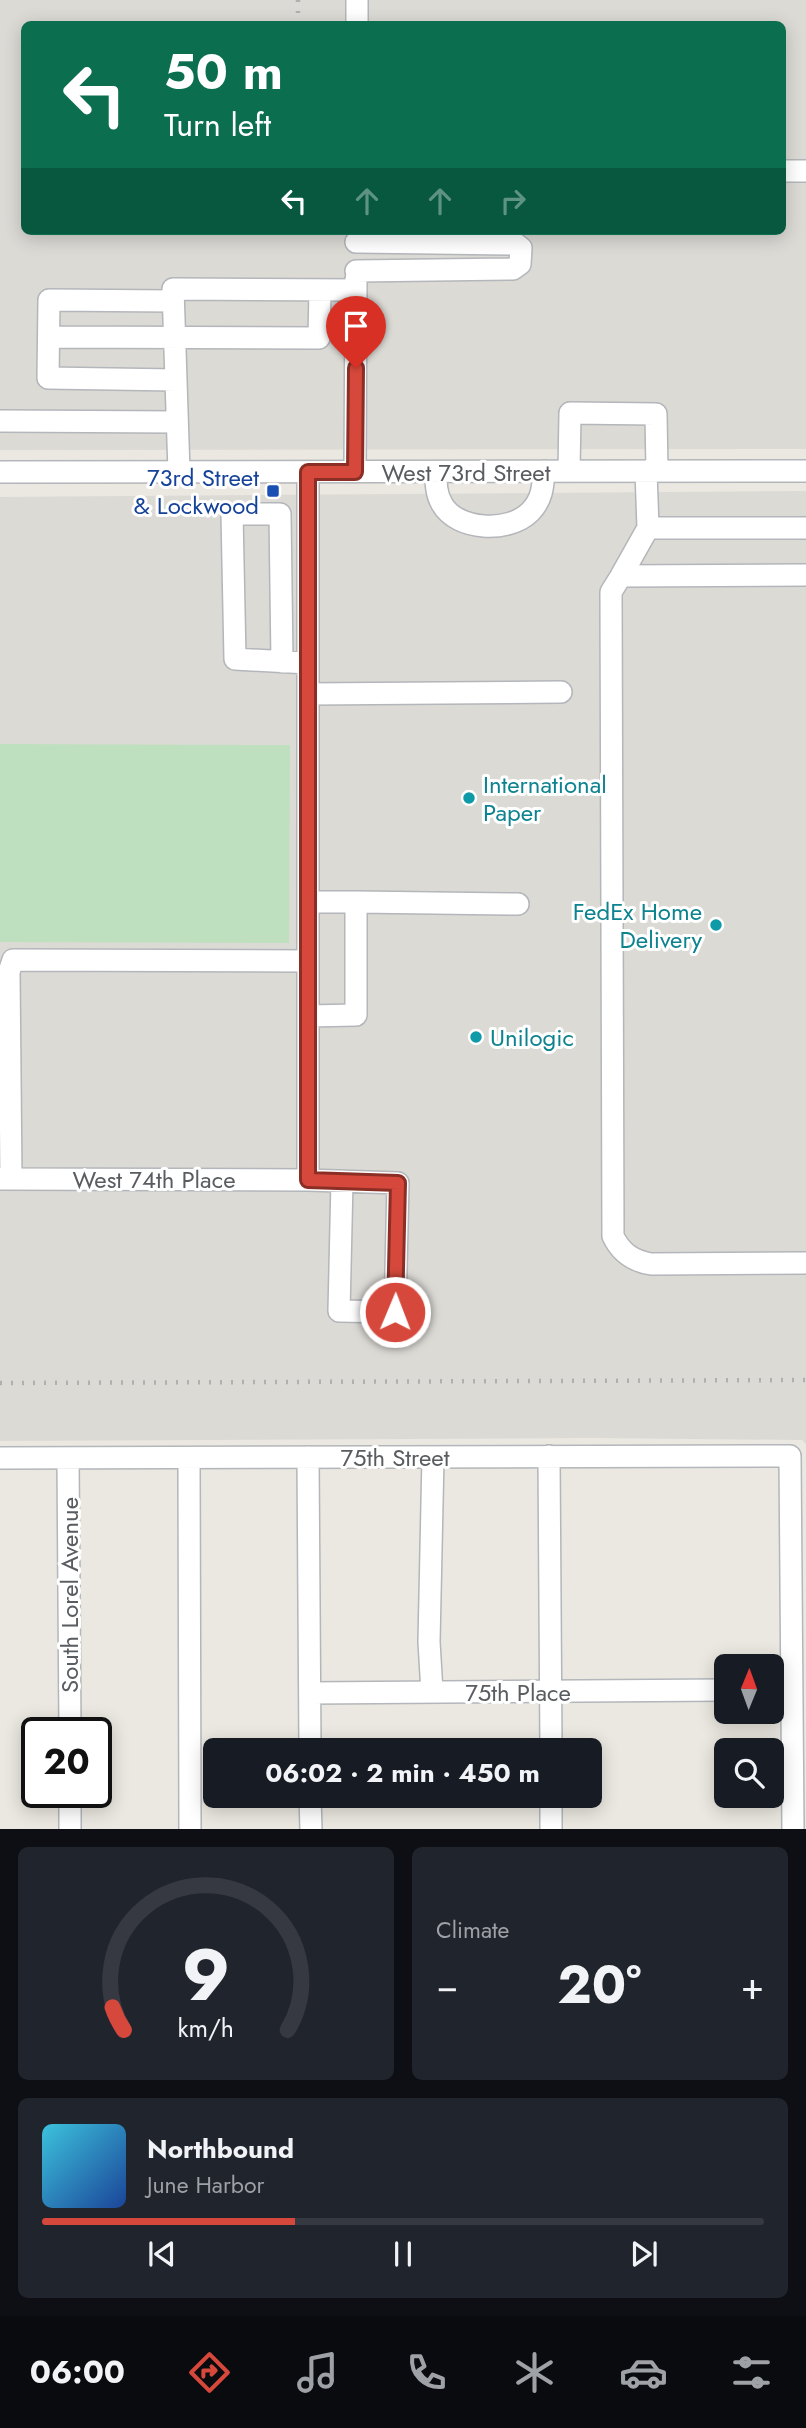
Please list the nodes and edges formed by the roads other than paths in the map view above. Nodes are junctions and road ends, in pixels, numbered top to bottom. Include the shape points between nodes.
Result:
1 (357, 0) edge
2 (357, 21) edge
3 (786, 171) edge
4 (806, 171) edge
5 (356, 237) edge
6 (356, 281) junction
7 (320, 290) junction
8 (173, 301) junction
9 (174, 336) junction
10 (49, 337) junction
11 (175, 380) junction
12 (0, 421) edge
13 (177, 422) junction
14 (544, 471) junction
15 (569, 471) junction
16 (652, 471) junction
17 (806, 471) edge
18 (0, 472) edge
19 (178, 472) junction
20 (308, 472) junction
21 (355, 472) junction
22 (436, 472) junction
23 (648, 528) junction
24 (806, 528) edge
25 (806, 575) edge
26 (621, 576) junction
27 (282, 662) junction
28 (308, 663) junction
29 (561, 692) dead end
30 (308, 694) junction
31 (309, 902) junction
32 (356, 902) junction
33 (518, 904) dead end
34 (308, 961) junction
35 (309, 1016) junction
36 (5, 1179) edge
37 (308, 1180) junction
38 (342, 1181) junction
39 (806, 1263) edge
40 (308, 1457) junction
41 (433, 1457) junction
42 (549, 1457) junction
43 (0, 1458) edge
44 (68, 1458) junction
45 (189, 1458) junction
46 (783, 1654) edge
47 (714, 1690) edge
48 (551, 1691) junction
49 (432, 1692) junction
50 (310, 1693) junction
51 (784, 1715) edge
52 (70, 1717) edge
53 (310, 1738) edge
54 (551, 1738) edge
55 (70, 1808) edge
56 (310, 1808) edge
57 (551, 1808) edge
58 (70, 1829) edge
59 (190, 1829) edge
60 (311, 1829) edge
61 (551, 1829) edge
62 (793, 1829) edge

1 - 2 street
3 - 4 street
5 - 6 street
5 - 6 street via 516,244 521,248 520,264 513,270
6 - 7 street
6 - 21 street
7 - 8 street via 173,289
7 - 9 street via 319,338
8 - 9 street
8 - 10 street via 49,300
9 - 10 street
9 - 11 street
10 - 11 street via 48,378
11 - 13 street
12 - 13 street
13 - 19 street
14 - 15 street, West 73rd Street
14 - 22 street, West 73rd Street
14 - 22 street via 542,492 528,514 510,523 488,525 467,523 448,513 438,495
15 - 16 street, West 73rd Street
15 - 16 street via 570,413 656,414
16 - 17 street, West 73rd Street
16 - 23 street
18 - 19 street, West 73rd Street
19 - 20 street, West 73rd Street
20 - 21 street, West 73rd Street
20 - 28 street
21 - 22 street, West 73rd Street
23 - 24 street
23 - 26 street
25 - 26 street
26 - 39 street via 611,592 613,1236 632,1259 651,1264
27 - 27 street via 235,659 232,514 280,514
27 - 28 street
28 - 30 street
29 - 30 street
30 - 31 street
31 - 32 street
31 - 34 street
32 - 33 street
32 - 35 street via 356,1015
34 - 35 street
34 - 36 street via 13,960 9,972
35 - 37 street
36 - 37 street, West 74th Place
37 - 38 street, West 74th Place
38 - 38 street, West 74th Place via 398,1183 395,1312 339,1311
40 - 41 street, 75th Street
40 - 45 street, 75th Street
40 - 50 street
41 - 42 street, 75th Street
41 - 49 street
42 - 46 street, 75th Street via 790,1456
42 - 48 street
43 - 44 street, 75th Street
44 - 45 street, 75th Street
44 - 52 street, South Lorel Avenue
45 - 59 street
47 - 48 street, 75th Place
48 - 49 street, 75th Place
48 - 54 street
49 - 50 street, 75th Place
50 - 53 street
51 - 62 street
55 - 58 street
56 - 60 street
57 - 61 street

